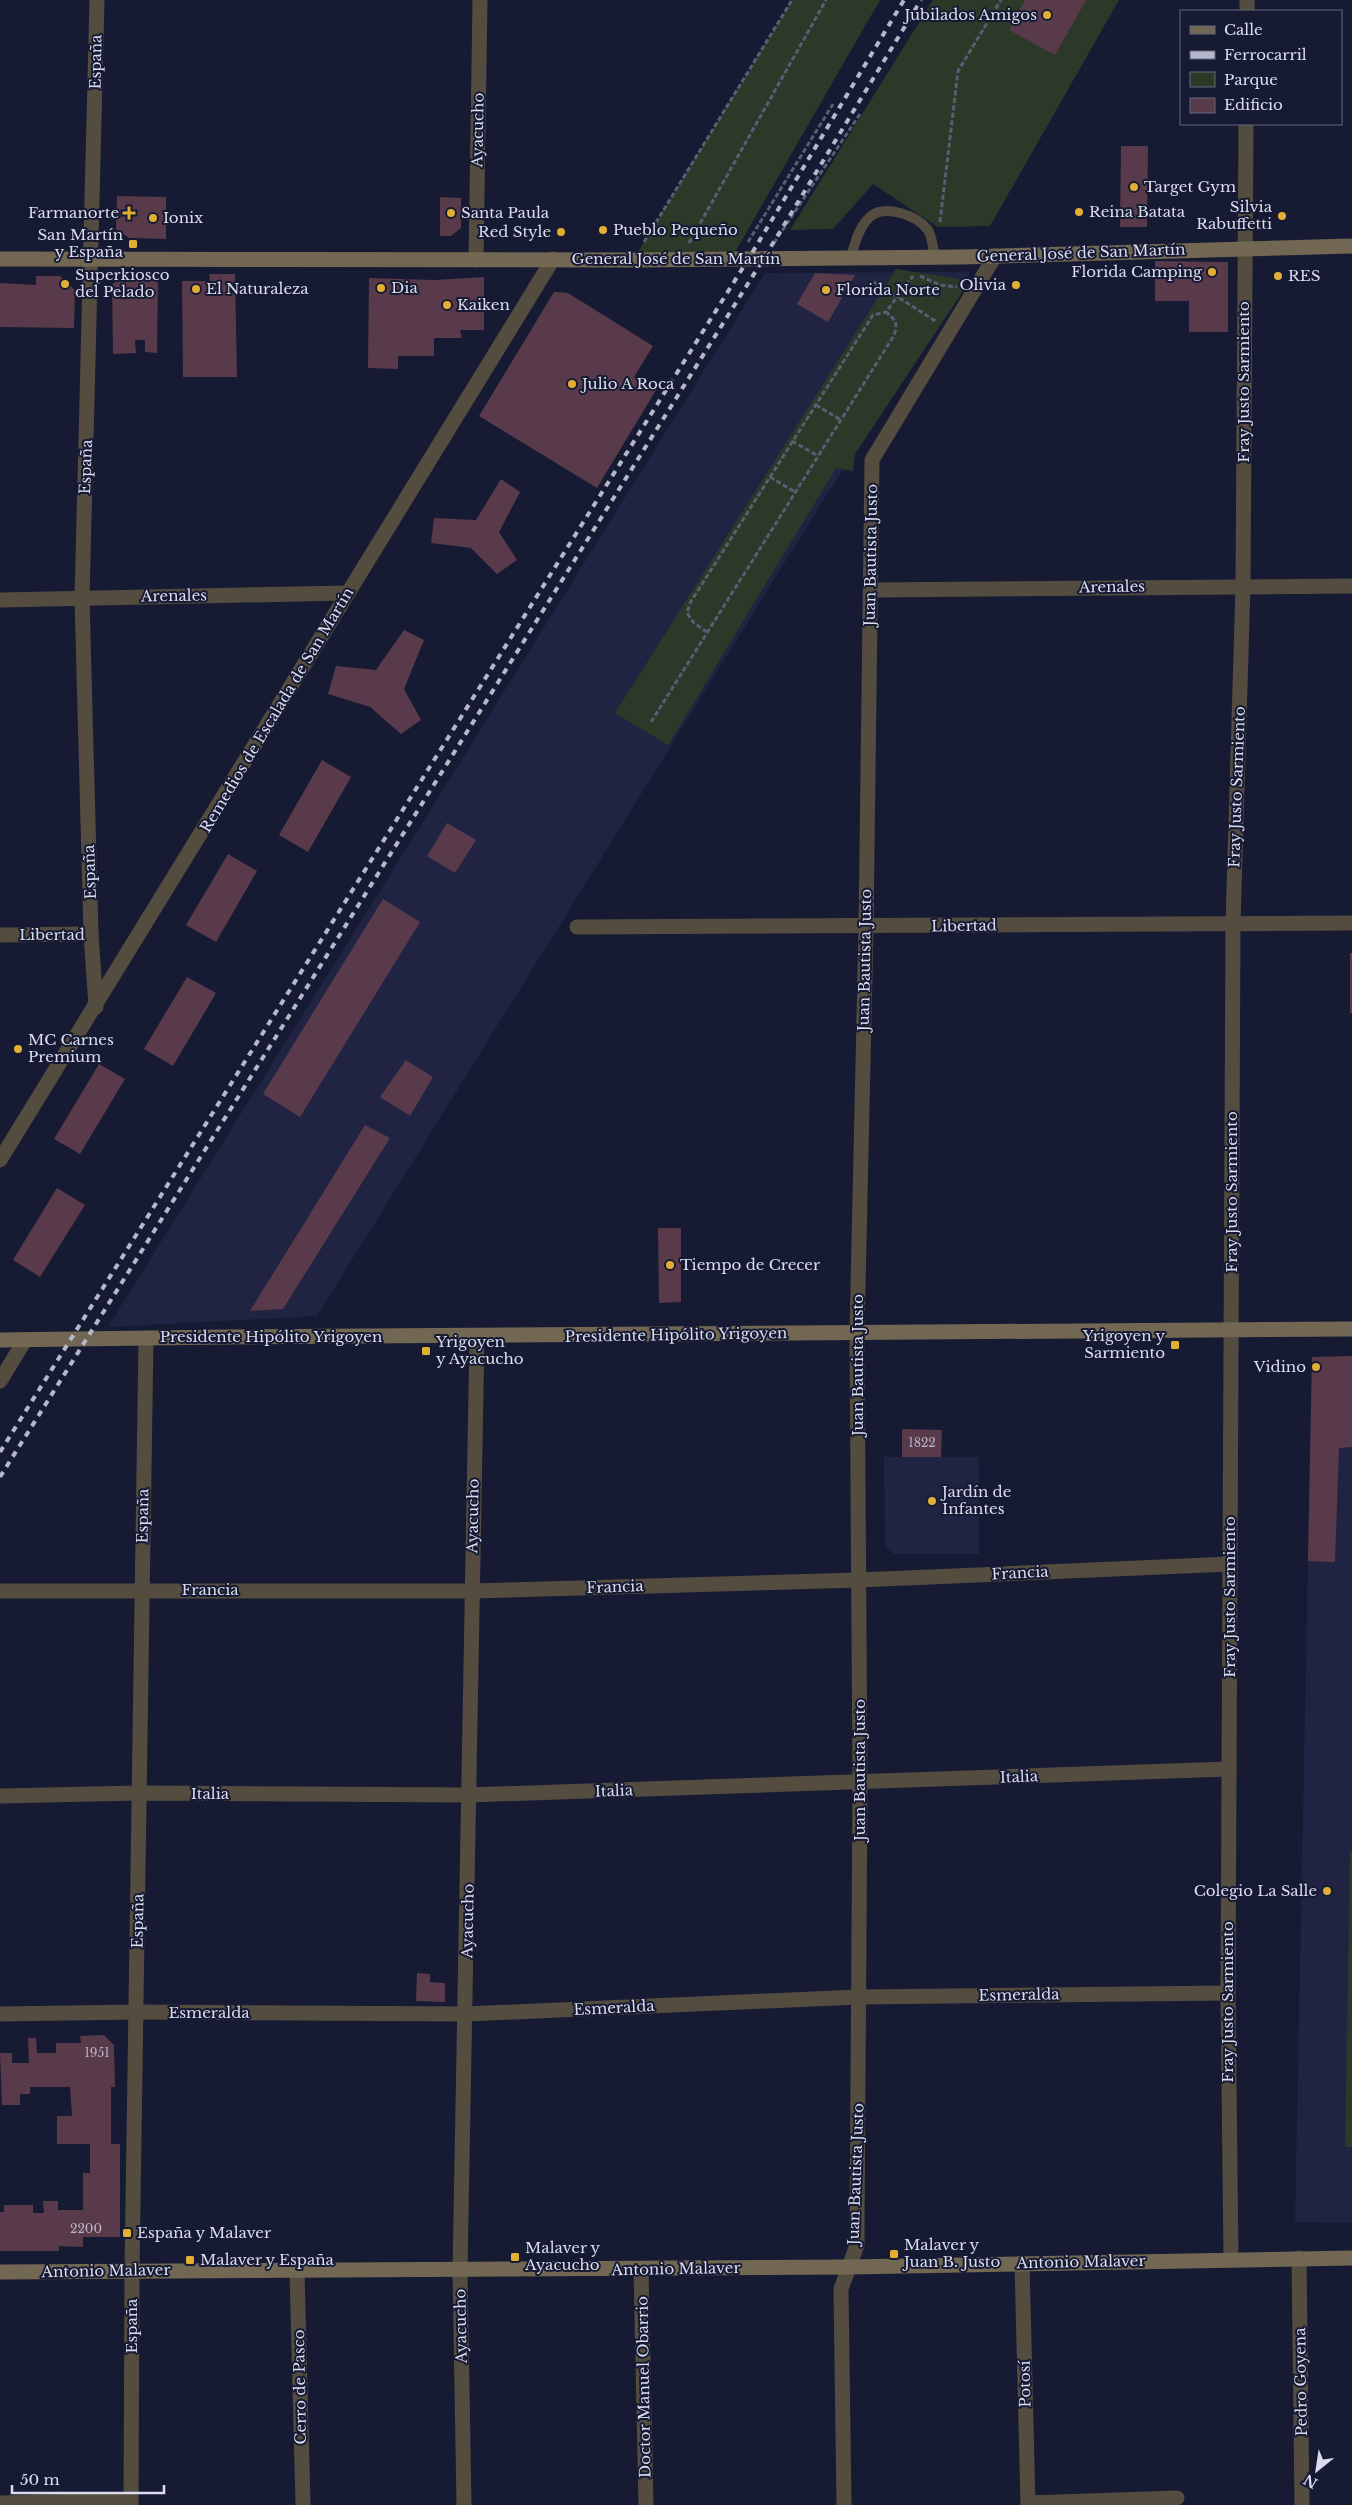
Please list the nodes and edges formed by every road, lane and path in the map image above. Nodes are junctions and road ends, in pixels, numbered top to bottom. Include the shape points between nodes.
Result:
1 (97, 0) edge
2 (480, 0) edge
3 (792, 0) edge
4 (826, 0) edge
5 (1001, 0) edge
6 (833, 104) dead end
7 (860, 114) dead end
8 (1246, 125) edge
9 (939, 227) dead end
10 (1352, 246) edge
11 (1245, 248) junction
12 (935, 256) junction
13 (995, 256) junction
14 (764, 258) junction
15 (851, 258) junction
16 (0, 259) edge
17 (92, 259) junction
18 (553, 259) junction
19 (680, 259) junction
20 (738, 259) junction
21 (476, 260) junction
22 (633, 260) junction
23 (874, 282) dead end
24 (975, 289) junction
25 (899, 296) junction
26 (886, 312) junction
27 (950, 330) junction
28 (816, 404) junction
29 (841, 420) junction
30 (792, 441) junction
31 (818, 456) junction
32 (770, 476) junction
33 (796, 492) junction
34 (1243, 586) junction
35 (1352, 586) edge
36 (871, 590) junction
37 (347, 594) junction
38 (82, 598) junction
39 (0, 600) edge
40 (708, 632) junction
41 (651, 722) dead end
42 (1352, 923) edge
43 (1234, 924) junction
44 (577, 927) dead end
45 (866, 927) junction
46 (91, 934) junction
47 (0, 935) edge
48 (96, 1006) junction
49 (0, 1160) edge
50 (1352, 1329) edge
51 (1231, 1330) junction
52 (857, 1333) junction
53 (477, 1336) junction
54 (146, 1338) junction
55 (0, 1340) edge
56 (25, 1340) junction
57 (0, 1381) edge
58 (1230, 1564) junction
59 (859, 1580) junction
60 (142, 1590) junction
61 (0, 1591) edge
62 (472, 1591) junction
63 (1229, 1769) junction
64 (860, 1783) junction
65 (139, 1793) junction
66 (469, 1795) junction
67 (0, 1796) edge
68 (1228, 1992) junction
69 (859, 1997) junction
70 (137, 2012) junction
71 (0, 2014) edge
72 (466, 2014) junction
73 (1299, 2258) junction
74 (1352, 2258) edge
75 (1231, 2259) junction
76 (1022, 2263) junction
77 (848, 2267) junction
78 (641, 2269) junction
79 (132, 2270) junction
80 (297, 2270) junction
81 (460, 2270) junction
82 (0, 2272) edge
83 (1177, 2498) dead end
84 (0, 2503) edge
85 (131, 2503) edge
86 (1028, 2504) edge
87 (303, 2505) edge
88 (464, 2505) edge
89 (646, 2505) edge
90 (844, 2505) edge
91 (1302, 2505) edge

1 - 17 street, España
2 - 21 street, Ayacucho
3 - 22 path
4 - 19 path
5 - 9 path via 958,71
6 - 20 path
7 - 14 path
8 - 11 street, Fray Justo Sarmiento
10 - 11 street, General José de San Martín
11 - 13 street, General José de San Martín
11 - 34 street, Fray Justo Sarmiento
12 - 13 street, General José de San Martín
12 - 15 street, General José de San Martín
12 - 15 lane via 928,231 918,221 887,211 872,215 866,221 860,229
13 - 24 street, Juan Bautista Justo
14 - 15 street, General José de San Martín
14 - 20 street, General José de San Martín
16 - 17 street, General José de San Martín
17 - 21 street, General José de San Martín
17 - 38 street, España
18 - 21 street, General José de San Martín
18 - 22 street, General José de San Martín
18 - 37 street, Remedios de Escalada de San Martín
19 - 20 street, General José de San Martín
19 - 22 street, General José de San Martín
23 - 25 path
24 - 25 path via 940,285 915,274
24 - 27 street, Juan Bautista Justo
25 - 26 path
25 - 27 path
26 - 28 path via 873,314
26 - 29 path via 895,320 897,328
27 - 36 street, Juan Bautista Justo via 872,460
28 - 29 path
28 - 30 path
29 - 31 path
30 - 31 path
30 - 32 path
31 - 33 path
32 - 33 path
32 - 40 path via 690,603 687,613 694,623
33 - 40 path
34 - 35 street, Arenales
34 - 36 street, Arenales
34 - 43 street, Fray Justo Sarmiento
36 - 45 street, Juan Bautista Justo
37 - 38 street, Arenales
37 - 48 street, Remedios de Escalada de San Martín
38 - 39 street, Arenales
38 - 46 street, España
40 - 41 path
42 - 43 street, Libertad
43 - 45 street, Libertad
43 - 51 street, Fray Justo Sarmiento
44 - 45 street, Libertad
45 - 52 street, Juan Bautista Justo
46 - 47 street, Libertad
46 - 48 street, Libertad
48 - 49 street, Remedios de Escalada de San Martín
50 - 51 street, Presidente Hipólito Yrigoyen
51 - 52 street, Presidente Hipólito Yrigoyen
51 - 58 street, Fray Justo Sarmiento
52 - 53 street, Presidente Hipólito Yrigoyen
52 - 59 street, Juan Bautista Justo
53 - 54 street, Presidente Hipólito Yrigoyen
53 - 62 street, Ayacucho
54 - 56 street, Presidente Hipólito Yrigoyen
54 - 60 street, España
55 - 56 street, Presidente Hipólito Yrigoyen
56 - 57 street
58 - 59 street, Francia
58 - 63 street, Fray Justo Sarmiento
59 - 62 street, Francia
59 - 64 street, Juan Bautista Justo
60 - 61 street, Francia
60 - 62 street, Francia
60 - 65 street, España
62 - 66 street, Ayacucho
63 - 64 street, Italia
63 - 68 street, Fray Justo Sarmiento
64 - 66 street, Italia
64 - 69 street, Juan Bautista Justo
65 - 66 street, Italia
65 - 67 street, Italia
65 - 70 street, España
66 - 72 street, Ayacucho
68 - 69 street, Esmeralda
68 - 75 street, Fray Justo Sarmiento
69 - 72 street, Esmeralda
69 - 77 street, Juan Bautista Justo via 857,2245
70 - 71 street, Esmeralda
70 - 72 street, Esmeralda
70 - 79 street, España
72 - 81 street, Ayacucho
73 - 74 street, Antonio Malaver
73 - 75 street, Antonio Malaver
73 - 91 street, Pedro Goyena
75 - 76 street, Antonio Malaver
76 - 77 street, Antonio Malaver
76 - 86 street, Potosí
77 - 78 street, Antonio Malaver
77 - 90 street, Juan Bautista Justo via 841,2289
78 - 81 street, Antonio Malaver
78 - 89 street, Doctor Manuel Obarrio
79 - 80 street, Antonio Malaver
79 - 82 street, Antonio Malaver
79 - 85 street, España
80 - 81 street, Antonio Malaver
80 - 87 street, Cerro de Pasco
81 - 88 street, Ayacucho
83 - 86 street
84 - 85 street

